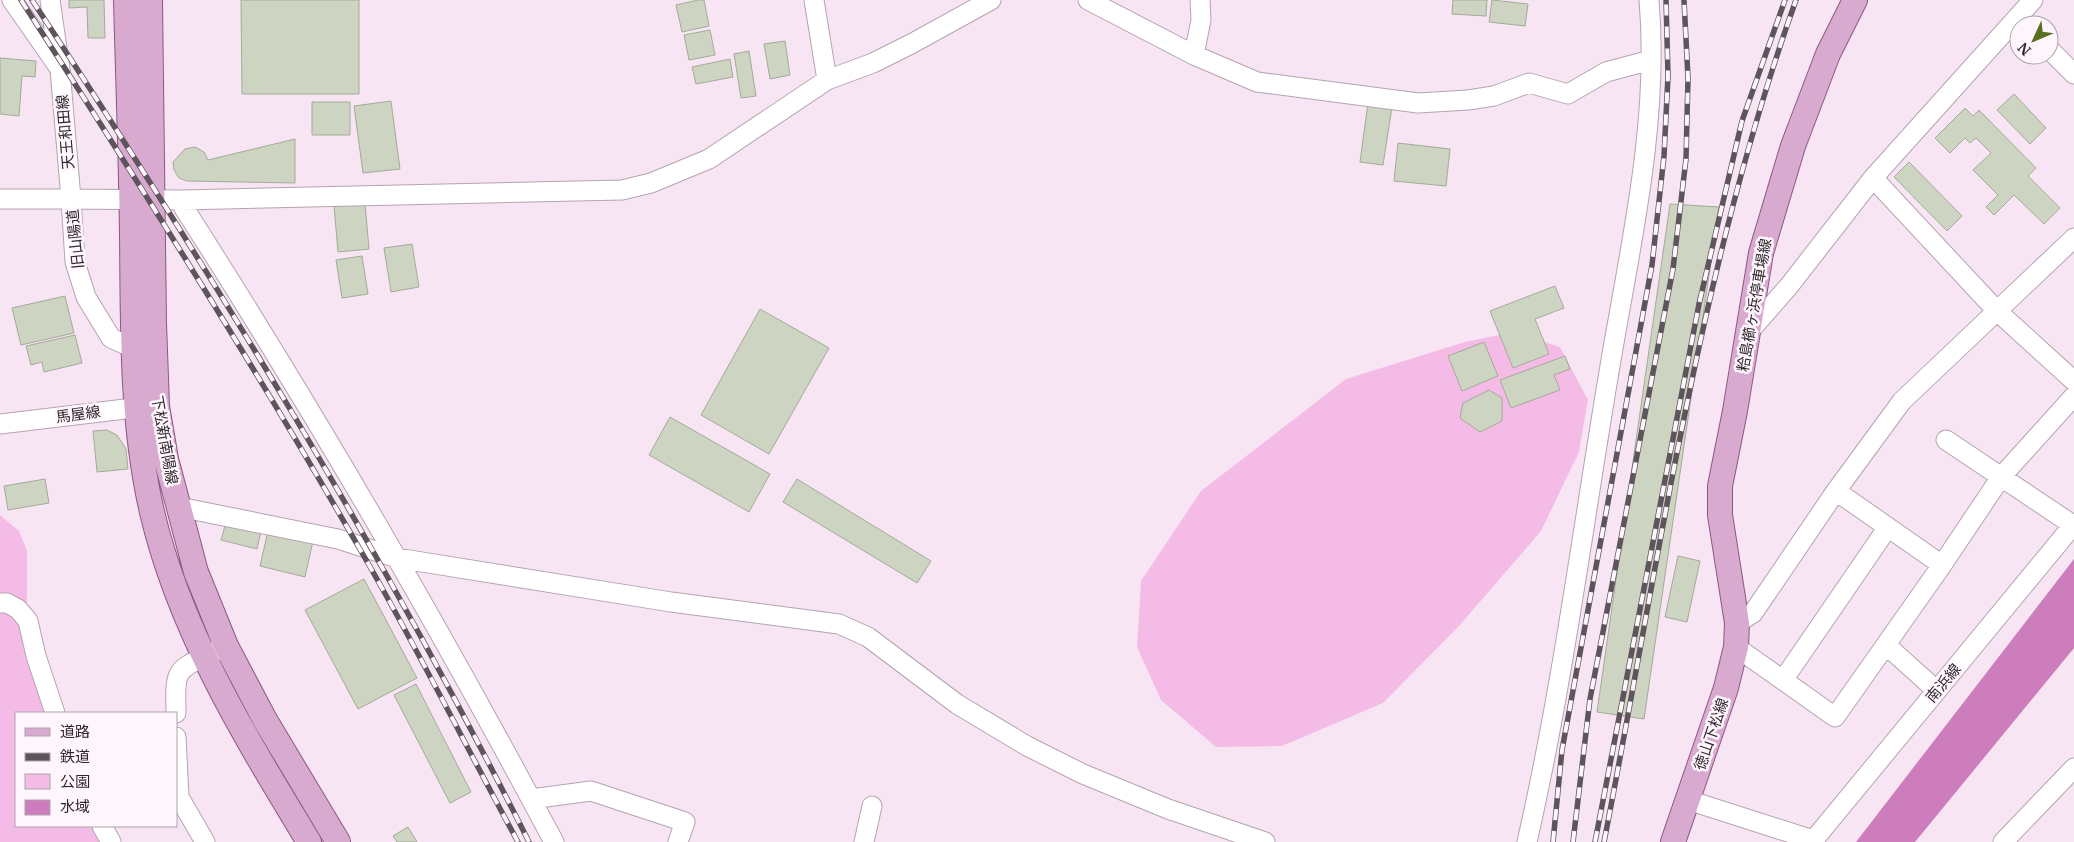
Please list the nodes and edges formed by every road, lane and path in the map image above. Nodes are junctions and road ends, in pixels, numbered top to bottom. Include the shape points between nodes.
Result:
1 (12, 0) edge
2 (50, 0) edge
3 (126, 0) edge
4 (150, 0) edge
5 (814, 0) edge
6 (991, 0) edge
7 (1089, 0) edge
8 (1200, 0) edge
9 (1649, 0) edge
10 (1855, 0) edge
11 (2034, 0) edge
12 (2025, 15) edge
13 (2009, 34) edge
14 (1194, 55) junction
15 (2059, 59) edge
16 (1651, 60) junction
17 (60, 69) junction
18 (2074, 74) edge
19 (827, 80) junction
20 (1874, 178) junction
21 (0, 199) edge
22 (71, 199) junction
23 (141, 199) junction
24 (182, 200) junction
25 (2074, 238) edge
26 (1997, 311) junction
27 (1746, 334) junction
28 (133, 348) junction
29 (2074, 381) edge
30 (2074, 396) edge
31 (147, 406) junction
32 (0, 424) edge
33 (1946, 440) dead end
34 (2001, 477) junction
35 (1836, 491) junction
36 (179, 507) junction
37 (2073, 525) edge
38 (1888, 527) junction
39 (397, 558) junction
40 (1942, 565) junction
41 (0, 603) edge
42 (1737, 623) junction
43 (1886, 645) junction
44 (226, 646) junction
45 (1736, 647) junction
46 (204, 657) junction
47 (1782, 680) junction
48 (1936, 690) junction
49 (54, 712) edge
50 (176, 712) edge
51 (2074, 768) edge
52 (178, 776) edge
53 (531, 799) junction
54 (1688, 800) junction
55 (872, 806) dead end
56 (103, 827) edge
57 (1812, 841) edge
58 (111, 842) edge
59 (205, 842) edge
60 (309, 842) edge
61 (338, 842) edge
62 (554, 842) edge
63 (678, 842) edge
64 (864, 842) edge
65 (1265, 842) edge
66 (1527, 842) edge
67 (1673, 842) edge
68 (2004, 842) edge

1 - 17 street, 天王和田線
2 - 17 street
3 - 23 main road, 下松新南陽線
4 - 23 main road, 下松新南陽線
5 - 19 street
6 - 19 street via 911,44
7 - 14 street
8 - 14 street via 1201,20
9 - 16 street
10 - 27 main road, 粭島櫛ヶ浜停車場線 via 1828,54 1793,146 1760,254
11 - 12 street
13 - 20 street
14 - 16 street via 1257,82 1418,103 1494,96 1529,83 1568,94 1606,72
15 - 18 street
16 - 66 street via 1643,182 1545,765
17 - 22 street, 天王和田線
19 - 24 street via 709,159 651,183 622,190
20 - 26 street
20 - 27 street via 1789,286
21 - 22 street
22 - 23 street
22 - 28 street, 旧山陽道 via 75,262 86,297 111,338
23 - 24 street
23 - 28 main road, 下松新南陽線
23 - 31 main road, 下松新南陽線
24 - 39 street via 184,208 280,357
25 - 26 street
26 - 29 street
26 - 35 street via 1902,401
27 - 42 main road, 粭島櫛ヶ浜停車場線 via 1720,486 1720,515
28 - 31 main road, 下松新南陽線
30 - 34 street
31 - 32 street, 馬屋線
31 - 36 main road, 下松新南陽線
31 - 46 main road, 下松新南陽線 via 152,512
33 - 34 street
34 - 37 street
34 - 40 street
35 - 38 street
35 - 42 street via 1753,613
36 - 39 street via 338,539
36 - 44 main road, 下松新南陽線 via 196,572
37 - 48 street, 南浜線
38 - 40 street
38 - 47 street
39 - 53 street
39 - 65 street via 670,602 839,624 868,636 957,704 1027,746 1083,774 1168,809
40 - 43 street
41 - 49 street via 18,609 28,621
42 - 45 main road, 徳山下松線
43 - 47 street via 1835,717
43 - 48 street
44 - 46 street
44 - 61 main road, 下松新南陽線 via 265,720
45 - 47 street
45 - 54 main road, 徳山下松線 via 1726,688
46 - 50 street via 184,668 175,678
46 - 60 main road, 下松新南陽線 via 242,731
48 - 57 street, 南浜線
51 - 68 street
52 - 59 street via 179,796
53 - 62 street
53 - 63 street via 591,791 685,822
54 - 57 street
54 - 67 main road, 徳山下松線
55 - 64 street
56 - 58 street

